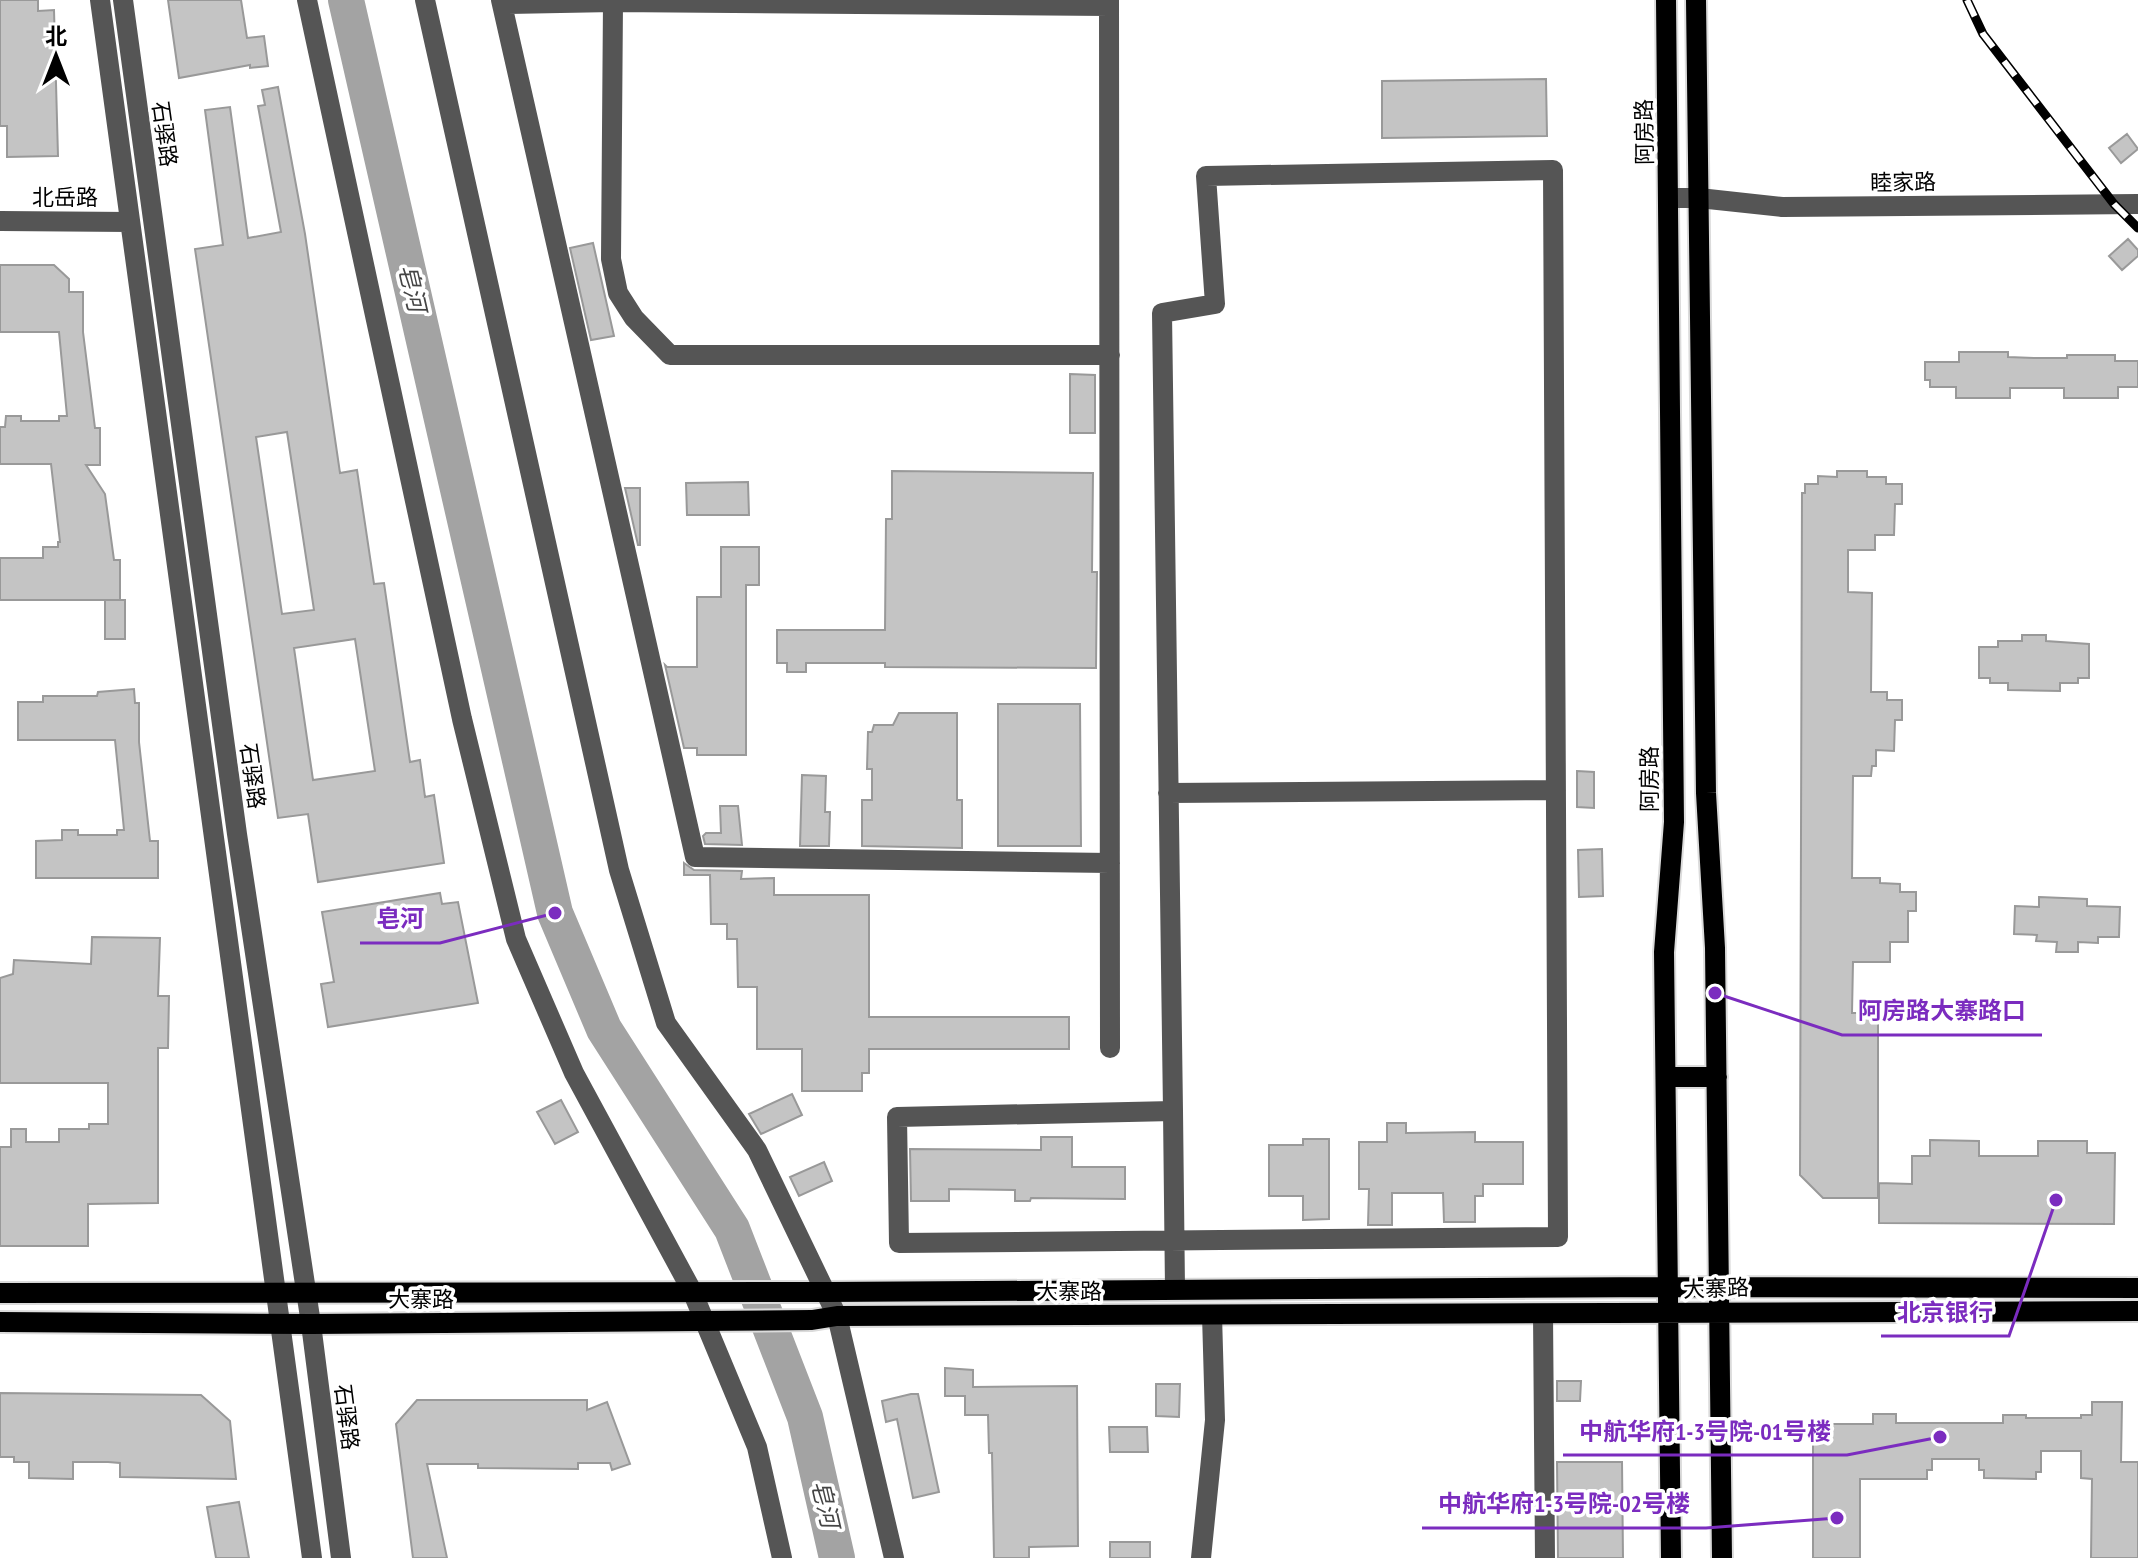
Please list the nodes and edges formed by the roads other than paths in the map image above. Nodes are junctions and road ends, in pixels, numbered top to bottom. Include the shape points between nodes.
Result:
1 (100, 0) edge
2 (123, 0) edge
3 (307, 0) edge
4 (425, 0) edge
5 (1666, 0) edge
6 (1696, 0) edge
7 (618, 1) edge
8 (502, 2) edge
9 (1109, 3) edge
10 (1669, 198) junction
11 (1699, 198) junction
12 (2138, 204) edge
13 (0, 221) edge
14 (130, 222) junction
15 (1110, 355) junction
16 (1556, 790) junction
17 (1168, 793) junction
18 (1110, 863) junction
19 (1110, 1048) dead end
20 (1666, 1077) junction
21 (1717, 1077) junction
22 (1173, 1111) junction
23 (1174, 1239) junction
24 (1668, 1287) junction
25 (1720, 1288) junction
26 (2138, 1288) edge
27 (1175, 1289) junction
28 (692, 1291) junction
29 (827, 1292) junction
30 (0, 1293) edge
31 (276, 1293) junction
32 (306, 1293) junction
33 (1720, 1311) junction
34 (2138, 1311) edge
35 (1668, 1313) junction
36 (1543, 1314) junction
37 (1212, 1315) junction
38 (837, 1316) junction
39 (706, 1321) junction
40 (0, 1322) edge
41 (280, 1324) junction
42 (311, 1324) junction
43 (312, 1558) edge
44 (341, 1558) edge
45 (782, 1558) edge
46 (894, 1558) edge
47 (1201, 1558) edge
48 (1545, 1558) edge
49 (1671, 1558) edge
50 (1722, 1558) edge

1 - 14 street
2 - 32 street, 石驿路
3 - 28 street via 462,719 516,939 574,1073
4 - 29 street via 619,870 666,1023 757,1150
5 - 10 main road, 阿房路
6 - 11 main road
7 - 8 street
7 - 9 street
7 - 15 street via 611,259 618,293 670,355
8 - 18 street via 695,857
9 - 15 street
10 - 11 street, 睦家路
10 - 20 main road, 阿房路 via 1674,822 1664,952
11 - 12 street, 睦家路 via 1782,207
11 - 21 main road via 1706,793
13 - 14 street, 北岳路
14 - 31 street
15 - 18 street
16 - 17 street
16 - 17 street via 1553,170 1206,176 1215,304 1162,313
16 - 23 street via 1558,1237
17 - 22 street
18 - 19 street
20 - 21 main road
20 - 24 main road, 阿房路
21 - 25 main road
22 - 23 street
22 - 23 street via 897,1117 899,1243
23 - 27 street
24 - 25 main road, 大寨路
24 - 27 main road, 大寨路
24 - 35 main road, 阿房路
25 - 26 main road, 大寨路
25 - 33 main road
27 - 29 main road, 大寨路
28 - 29 main road, 大寨路
28 - 32 main road, 大寨路
28 - 39 street
29 - 38 street
30 - 31 main road, 大寨路
31 - 32 main road, 大寨路
31 - 41 street
32 - 42 street, 石驿路
33 - 34 main road, 大寨路
33 - 35 main road, 大寨路
33 - 50 main road
35 - 36 main road, 大寨路
35 - 49 main road, 阿房路
36 - 37 main road, 大寨路
36 - 48 street
37 - 38 main road, 大寨路
37 - 47 street via 1215,1420
38 - 39 main road, 大寨路
38 - 46 street
39 - 42 main road, 大寨路
39 - 45 street via 757,1447
40 - 41 main road, 大寨路
41 - 42 main road, 大寨路
41 - 43 street
42 - 44 street, 石驿路

